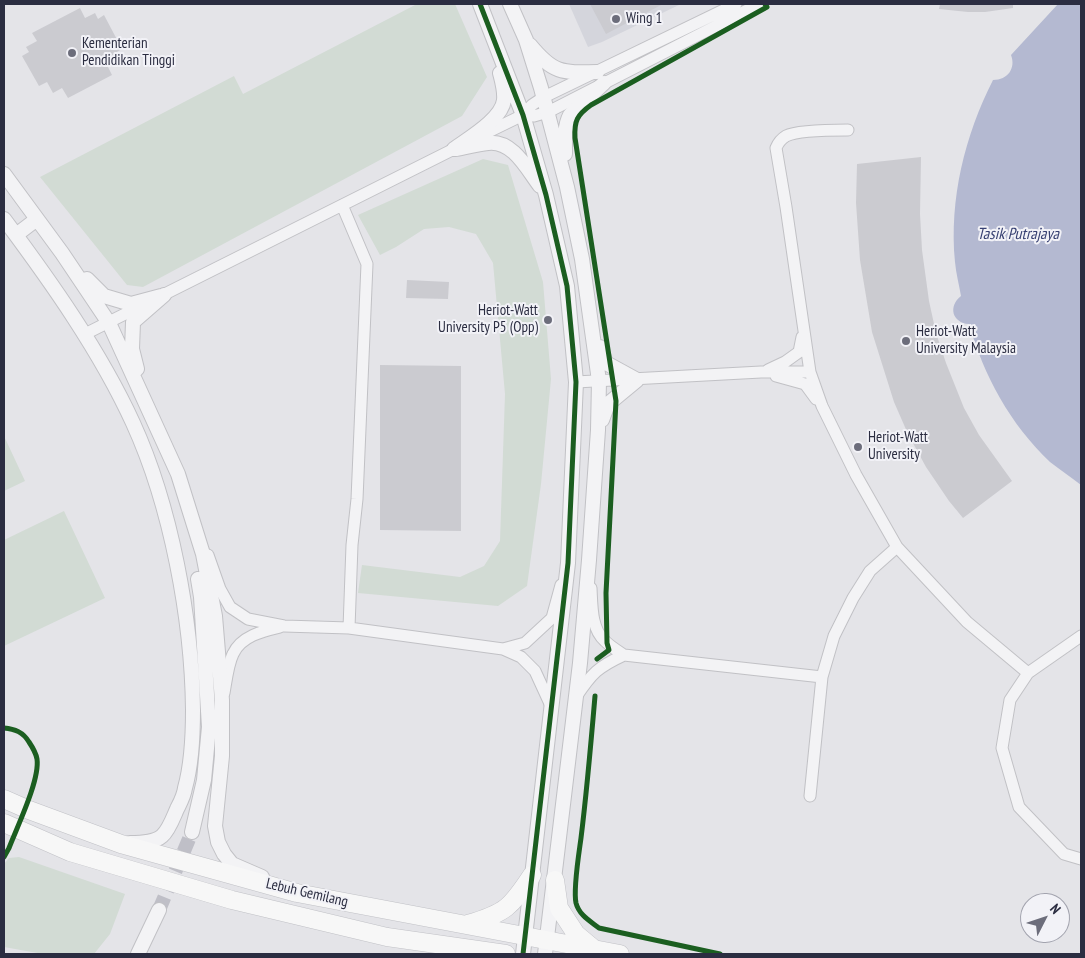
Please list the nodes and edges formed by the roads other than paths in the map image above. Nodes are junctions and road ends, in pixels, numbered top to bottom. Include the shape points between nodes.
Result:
1 (480, 4) edge
2 (510, 4) edge
3 (736, 4) edge
4 (759, 4) edge
5 (487, 19) junction
6 (526, 40) junction
7 (600, 78) junction
8 (544, 97) junction
9 (548, 112) junction
10 (523, 115) junction
11 (848, 130) dead end
12 (454, 149) junction
13 (4, 174) edge
14 (567, 187) junction
15 (546, 195) junction
16 (342, 205) junction
17 (4, 218) edge
18 (37, 219) junction
19 (16, 235) junction
20 (62, 253) junction
21 (164, 295) junction
22 (109, 323) junction
23 (593, 327) junction
24 (804, 327) junction
25 (85, 334) junction
26 (761, 372) junction
27 (810, 372) junction
28 (637, 380) junction
29 (599, 381) junction
30 (576, 382) junction
31 (142, 393) junction
32 (822, 406) junction
33 (598, 430) junction
34 (178, 474) junction
35 (157, 485) junction
36 (897, 547) junction
37 (589, 560) junction
38 (568, 563) junction
39 (284, 626) junction
40 (348, 628) junction
41 (1081, 636) edge
42 (503, 649) junction
43 (205, 652) junction
44 (624, 655) junction
45 (1028, 673) junction
46 (822, 677) junction
47 (576, 697) junction
48 (222, 700) junction
49 (552, 708) junction
50 (810, 796) dead end
51 (4, 799) edge
52 (4, 823) edge
53 (192, 832) tunnel mouth
54 (121, 844) junction
55 (1081, 859) edge
56 (532, 875) junction
57 (554, 880) junction
58 (297, 893) junction
59 (159, 910) tunnel mouth
60 (465, 924) junction
61 (525, 936) junction
62 (546, 948) edge
63 (455, 950) edge
64 (594, 950) junction
65 (138, 954) edge
66 (506, 954) edge
67 (523, 954) edge
68 (620, 954) edge

1 - 5 street
2 - 6 street
3 - 7 street
4 - 7 street
5 - 10 street
5 - 12 street via 502,84 502,109
6 - 7 street via 551,67
6 - 8 street
7 - 8 street
7 - 9 street
7 - 14 street via 567,120 564,137
8 - 9 street
8 - 10 street
9 - 10 street
9 - 14 street
10 - 12 street
10 - 15 street
11 - 24 street via 788,135 776,148
12 - 15 street via 490,142 505,146 517,154
12 - 16 street
13 - 18 street
14 - 23 street
15 - 30 street via 567,286
16 - 21 street
16 - 40 street via 368,264
17 - 19 street
18 - 19 street
18 - 20 street
19 - 25 street
20 - 21 street via 104,296 131,304
20 - 22 street
21 - 22 street
21 - 31 street via 133,322 132,349
22 - 25 street
22 - 31 street
23 - 28 street via 606,363
23 - 29 street
24 - 26 street via 799,352
24 - 27 street
25 - 35 street via 133,423
26 - 27 street
26 - 28 street
26 - 32 street via 805,384
27 - 32 street
28 - 29 street
28 - 33 street via 608,404
29 - 30 street
29 - 33 street
30 - 38 street
31 - 34 street
31 - 43 street via 174,482 193,548
32 - 36 street
33 - 37 street
34 - 39 street via 196,513 220,589 230,607 248,619
34 - 48 street via 203,554 214,616
35 - 43 street via 184,561
35 - 54 street via 178,568 187,625 193,741 185,790 162,836 149,842
36 - 45 street via 967,622
36 - 46 street via 870,570 853,598 834,636
37 - 44 street via 593,615 600,636
37 - 47 street
38 - 42 street via 552,618 525,643
38 - 49 street
39 - 40 street
39 - 48 street via 259,632 245,640 233,653
40 - 42 street
41 - 45 street
42 - 49 street via 521,657 535,671
43 - 53 street via 209,727 204,780
44 - 46 street
44 - 47 street via 591,675
45 - 55 street via 1010,700 1002,748 1020,807 1064,854
46 - 50 street
47 - 57 street
48 - 58 street via 222,756 215,826 218,842 232,864
49 - 56 street
51 - 54 main road, Lebuh Gemilang
52 - 63 main road, Lebuh Gemilang via 70,852 232,900
54 - 58 main road, Lebuh Gemilang
56 - 60 main road via 504,911
56 - 61 street
57 - 62 street
57 - 64 main road via 559,908 576,934
58 - 60 main road, Lebuh Gemilang
59 - 65 street
60 - 61 main road, Lebuh Gemilang
61 - 62 main road, Lebuh Gemilang
61 - 67 street
62 - 64 main road, Lebuh Gemilang
63 - 66 main road, Lebuh Gemilang
64 - 68 main road, Lebuh Gemilang

